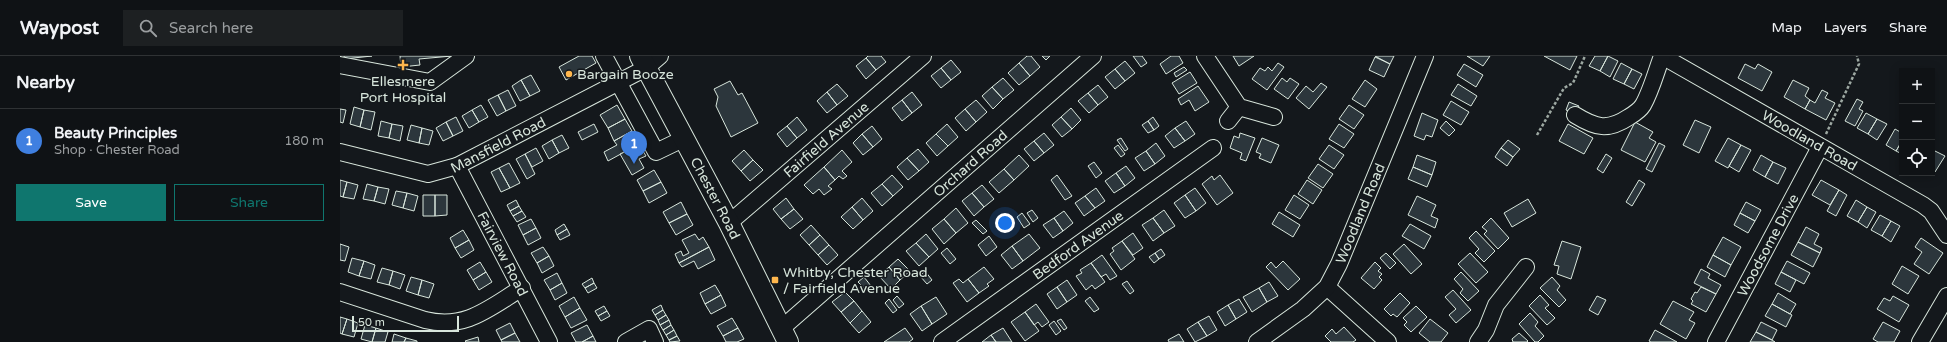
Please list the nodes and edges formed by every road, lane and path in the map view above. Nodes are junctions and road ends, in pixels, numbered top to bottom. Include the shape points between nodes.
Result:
1 (466, 56) edge
2 (604, 56) edge
3 (923, 56) edge
4 (1093, 56) edge
5 (1205, 56) edge
6 (1425, 56) edge
7 (1585, 56) edge
8 (1662, 56) edge
9 (1857, 56) edge
10 (649, 60) edge
11 (340, 65) edge
12 (618, 81) junction
13 (1239, 107) junction
14 (1575, 115) dead end
15 (1274, 117) dead end
16 (1228, 121) dead end
17 (1538, 135) dead end
18 (684, 139) junction
19 (1820, 147) junction
20 (1213, 148) dead end
21 (340, 152) edge
22 (457, 166) junction
23 (728, 223) junction
24 (1947, 235) edge
25 (1526, 267) dead end
26 (1327, 287) junction
27 (522, 288) junction
28 (340, 292) edge
29 (1947, 296) edge
30 (785, 335) edge
31 (549, 342) edge
32 (626, 342) edge
33 (655, 342) edge
34 (942, 342) edge
35 (1257, 342) edge
36 (1388, 342) edge
37 (1478, 342) edge
38 (1716, 342) edge
39 (1920, 342) edge

1 - 11 street via 430,82
2 - 12 street
3 - 23 street, Fairfield Avenue
4 - 30 street, Orchard Road via 846,271
5 - 13 street
6 - 26 street, Woodland Road via 1339,264
7 - 17 path via 1573,83 1564,88
8 - 14 street via 1644,104 1633,115 1619,124 1605,127
8 - 19 street, Woodland Road
9 - 19 path via 1859,64
10 - 12 street, Mansfield Road
10 - 18 main road, Chester Road
12 - 18 street via 656,152
12 - 22 street, Mansfield Road
13 - 15 street
13 - 16 street
18 - 23 main road, Chester Road
19 - 24 street, Woodland Road via 1923,205 1931,211
19 - 38 street, Woodsome Drive
20 - 34 street, Bedford Avenue
21 - 22 street, Mansfield Road via 428,174
22 - 27 street, Fairview Road
23 - 30 main road, Chester Road
25 - 37 street via 1496,305
26 - 35 street, Woodland Road via 1296,314
26 - 36 street
27 - 28 street via 476,316 452,323 425,320
27 - 31 street, Fairview Road
29 - 39 street
32 - 33 street via 649,330

